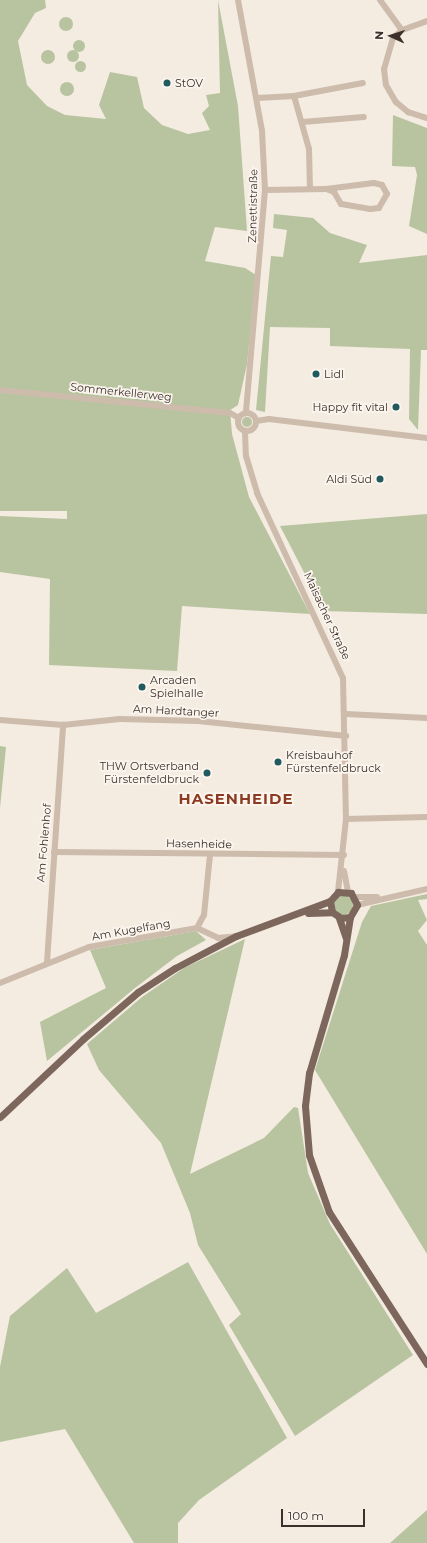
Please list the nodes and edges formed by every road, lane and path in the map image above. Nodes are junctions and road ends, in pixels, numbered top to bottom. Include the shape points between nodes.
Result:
1 (238, 0) edge
2 (380, 0) edge
3 (427, 22) edge
4 (402, 30) junction
5 (363, 83) dead end
6 (294, 96) junction
7 (257, 98) junction
8 (364, 117) dead end
9 (427, 118) edge
10 (302, 122) junction
11 (310, 189) junction
12 (326, 189) junction
13 (265, 190) junction
14 (0, 390) edge
15 (246, 413) junction
16 (239, 418) junction
17 (256, 421) junction
18 (245, 431) junction
19 (427, 438) edge
20 (346, 714) junction
21 (427, 718) edge
22 (3, 721) edge
23 (63, 725) junction
24 (346, 736) junction
25 (427, 816) edge
26 (346, 819) junction
27 (54, 852) junction
28 (210, 855) junction
29 (344, 855) junction
30 (343, 867) junction
31 (427, 889) edge
32 (348, 891) junction
33 (338, 892) junction
34 (355, 897) junction
35 (382, 897) junction
36 (330, 901) junction
37 (357, 905) junction
38 (332, 912) junction
39 (304, 913) junction
40 (350, 917) junction
41 (339, 918) junction
42 (197, 928) junction
43 (236, 936) junction
44 (347, 942) junction
45 (47, 962) junction
46 (0, 983) edge
47 (0, 1117) edge
48 (424, 1353) edge
49 (427, 1364) edge

1 - 7 street, Zenettistraße
2 - 4 street
3 - 4 street
4 - 9 street via 386,53 386,86 396,102 408,112
5 - 6 street
6 - 7 street
6 - 10 street
7 - 13 street, Zenettistraße
8 - 10 street
10 - 11 street via 309,155
11 - 12 street
11 - 13 street
12 - 12 street via 374,183 382,186 387,194 379,208 370,209 341,204 334,192
13 - 15 street, Zenettistraße
14 - 16 street, Sommerkellerweg via 230,414
15 - 16 street
15 - 17 street
16 - 18 street via 238,425
17 - 18 street via 252,429
17 - 19 street via 269,419
18 - 20 street, Maisacher Straße via 252,480 337,659
20 - 21 street
20 - 24 street, Maisacher Straße
22 - 23 street, Am Hardtanger
23 - 24 street, Am Hardtanger via 120,719 168,720
23 - 27 street, Am Fohlenhof
24 - 26 street, Maisacher Straße
25 - 26 street
26 - 29 street, Maisacher Straße
27 - 28 street, Hasenheide
27 - 45 street, Am Fohlenhof
28 - 29 street, Hasenheide
28 - 42 street via 204,915
29 - 30 street, Maisacher Straße
30 - 32 street, Maisacher Straße
30 - 33 street, Maisacher Straße
31 - 35 street
32 - 33 main road
32 - 34 main road
33 - 36 main road
34 - 35 street
34 - 37 main road
35 - 37 street
36 - 38 main road
36 - 39 main road
37 - 40 main road
38 - 39 main road
38 - 41 main road
39 - 43 main road
40 - 41 main road
40 - 44 main road
41 - 44 main road
42 - 43 street via 218,938
42 - 45 street, Am Kugelfang via 89,947
43 - 47 main road via 138,992
44 - 48 main road via 309,1073 305,1106 309,1155 329,1212
45 - 46 street, Am Kugelfang
48 - 49 main road

